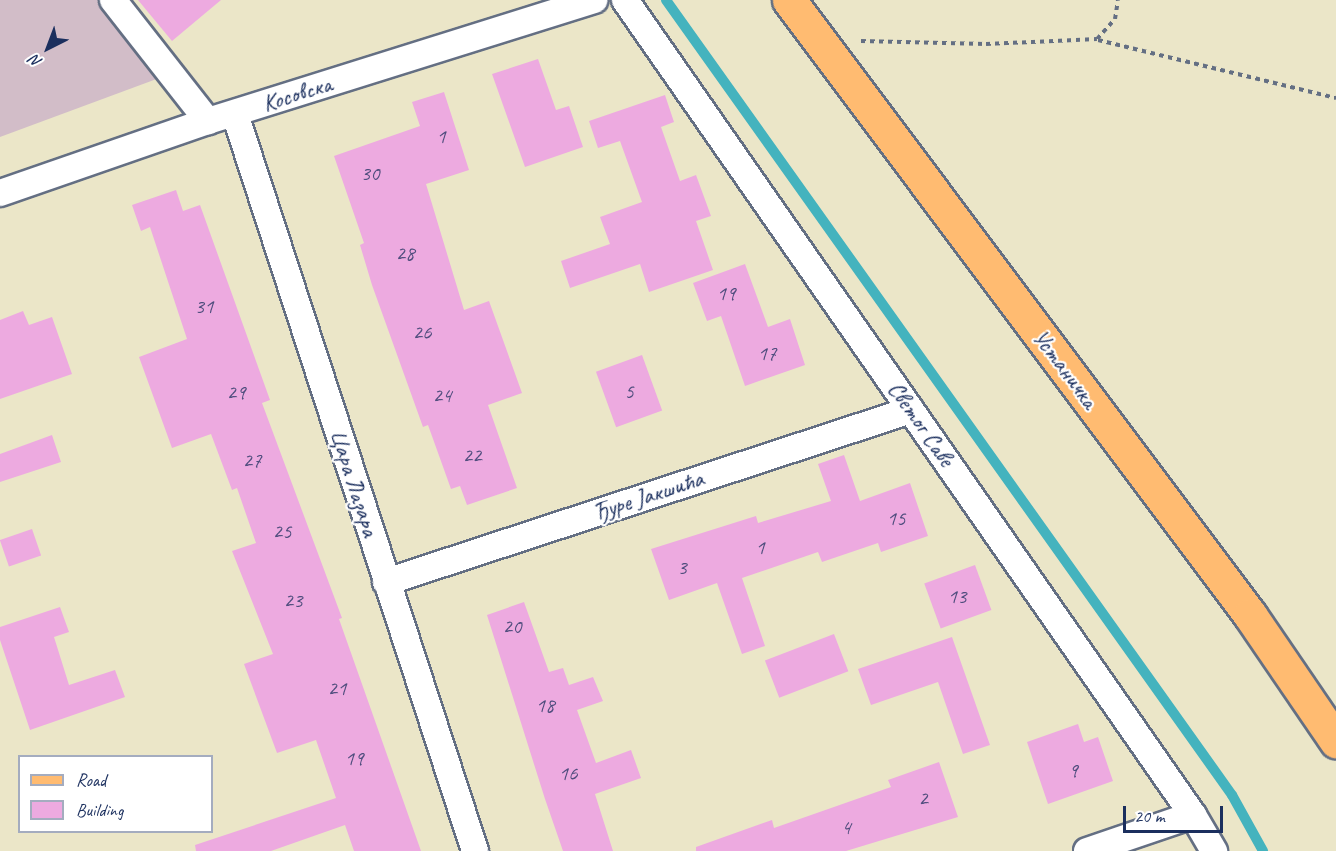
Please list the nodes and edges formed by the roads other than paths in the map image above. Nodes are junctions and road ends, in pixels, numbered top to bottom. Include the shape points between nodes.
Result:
1 (113, 0) edge
2 (595, 0) edge
3 (625, 0) edge
4 (789, 0) edge
5 (235, 114) junction
6 (208, 121) junction
7 (0, 193) edge
8 (911, 410) junction
9 (386, 582) junction
10 (1336, 741) edge
11 (1193, 815) junction
12 (476, 851) edge
13 (1087, 851) edge
14 (1214, 851) edge

1 - 6 street
2 - 5 street, Косовска
3 - 8 street, Светог Саве
4 - 10 main road, Устаничка via 1251,615
5 - 6 street, Косовска
5 - 9 street, Цара Лазара
6 - 7 street, Косовска
8 - 9 street, Ђуре Јакшића
8 - 11 street, Светог Саве
9 - 12 street, Цара Лазара
11 - 13 street
11 - 14 street, Светог Саве

